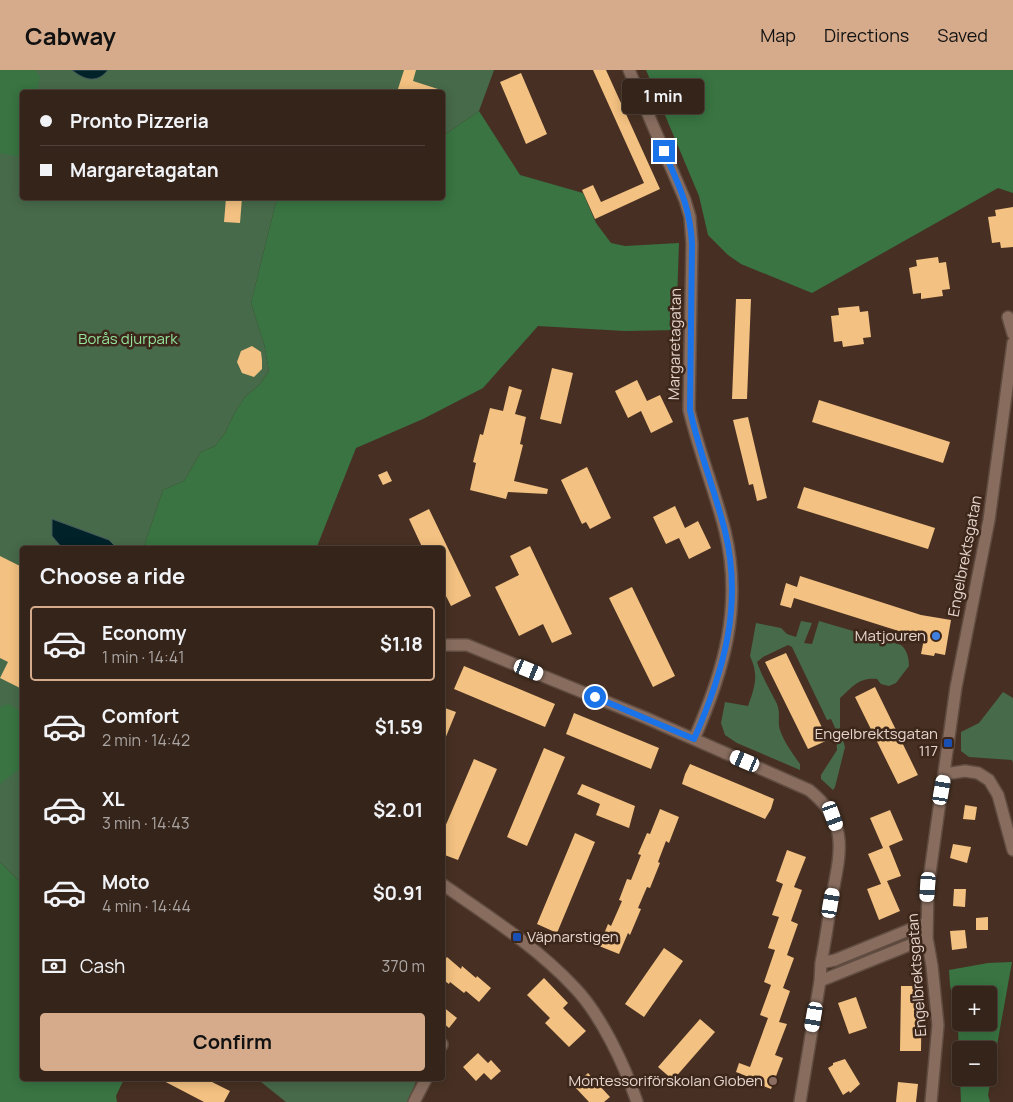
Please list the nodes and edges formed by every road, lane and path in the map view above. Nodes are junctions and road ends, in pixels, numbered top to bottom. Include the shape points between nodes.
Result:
1 (629, 70) edge
2 (1008, 318) dead end
3 (1013, 334) edge
4 (1013, 343) edge
5 (445, 645) edge
6 (694, 739) junction
7 (944, 774) junction
8 (1013, 850) edge
9 (445, 886) edge
10 (926, 923) junction
11 (927, 938) junction
12 (821, 963) junction
13 (820, 981) junction
14 (425, 1081) edge
15 (414, 1102) edge
16 (637, 1102) edge
17 (800, 1102) edge
18 (931, 1102) edge

1 - 6 street, Margaretagatan via 690,217 690,410 695,437 725,533 731,566 732,607 727,647
2 - 3 street
4 - 7 street, Engelbrektsgatan via 989,520 957,678
5 - 6 street via 467,645
6 - 12 street via 810,790 829,809 840,841
7 - 8 street via 965,771 978,773 989,780 998,795
7 - 10 street, Engelbrektsgatan
9 - 16 street via 539,954 576,988 606,1033
10 - 11 street, Engelbrektsgatan
10 - 12 street
11 - 13 street
11 - 18 street, Engelbrektsgatan via 938,1025
12 - 13 street
13 - 17 street
14 - 15 street

